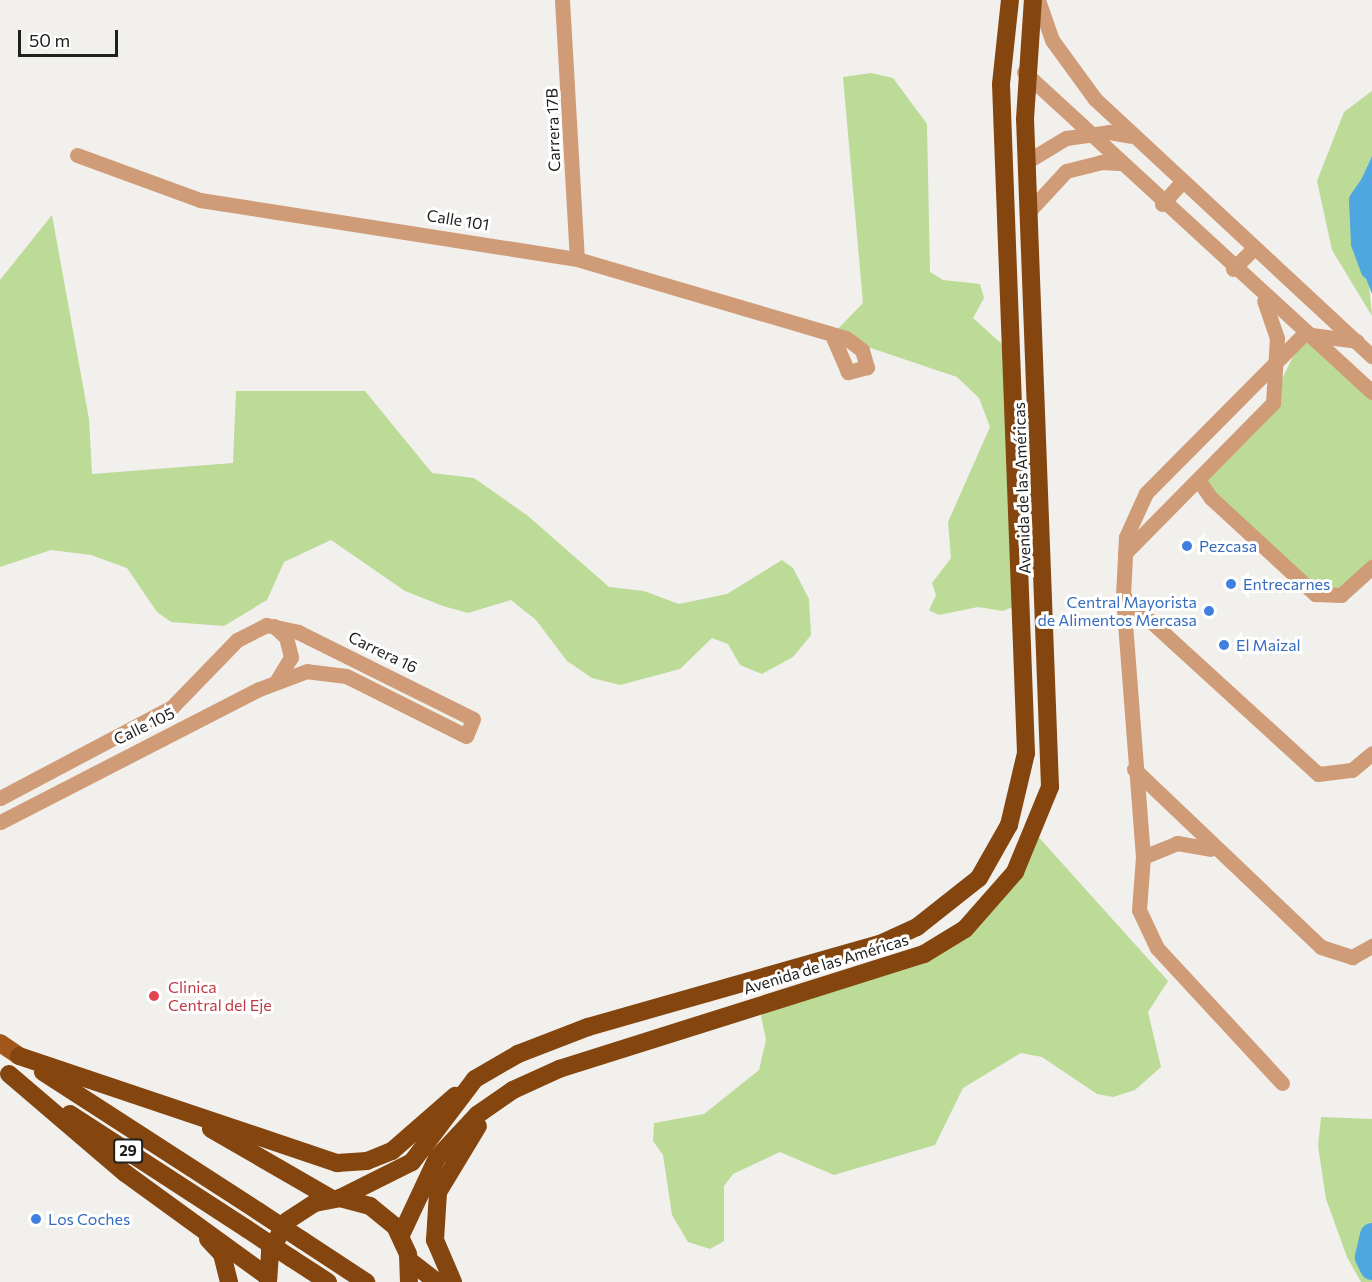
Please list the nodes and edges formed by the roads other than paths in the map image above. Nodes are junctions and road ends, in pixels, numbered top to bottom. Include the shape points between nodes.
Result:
1 (562, 0) edge
2 (1010, 0) edge
3 (1033, 0) edge
4 (1038, 0) edge
5 (1003, 51) junction
6 (1024, 72) junction
7 (1088, 133) junction
8 (1131, 136) junction
9 (77, 155) dead end
10 (1026, 162) junction
11 (1119, 164) junction
12 (1182, 182) junction
13 (1008, 200) junction
14 (1162, 204) junction
15 (1030, 210) junction
16 (1254, 248) junction
17 (577, 259) junction
18 (1233, 269) junction
19 (1262, 295) junction
20 (1304, 334) junction
21 (832, 335) dead end
22 (1357, 341) junction
23 (1372, 356) edge
24 (1278, 361) junction
25 (1279, 377) junction
26 (1372, 392) edge
27 (1199, 481) junction
28 (1125, 554) junction
29 (1372, 567) edge
30 (1123, 596) junction
31 (274, 626) junction
32 (275, 682) junction
33 (466, 736) joint
34 (94, 745) junction
35 (1372, 753) edge
36 (104, 766) junction
37 (1134, 769) junction
38 (0, 798) edge
39 (0, 822) edge
40 (1217, 852) junction
41 (1143, 857) junction
42 (1372, 946) edge
43 (0, 1043) edge
44 (19, 1056) junction
45 (4, 1071) edge
46 (475, 1079) junction
47 (1282, 1083) dead end
48 (497, 1100) junction
49 (162, 1106) junction
50 (336, 1199) junction
51 (191, 1220) junction
52 (401, 1235) junction
53 (410, 1261) junction
54 (268, 1279) edge
55 (229, 1282) edge
56 (328, 1282) edge
57 (366, 1282) edge
58 (409, 1282) edge
59 (437, 1282) edge
60 (453, 1282) edge

1 - 17 street, Carrera 17B
2 - 5 highway, Avenida de las Américas
3 - 6 highway, Avenida de las Américas
4 - 8 street via 1069,69
5 - 6 highway
5 - 13 highway, Avenida de las Américas
6 - 7 street
6 - 10 highway, Avenida de las Américas
7 - 8 street
7 - 10 street via 1055,143
7 - 11 street
8 - 12 street
9 - 17 street, Calle 101 via 200,200
10 - 13 highway
10 - 15 highway, Avenida de las Américas
11 - 14 street
11 - 15 street via 1101,162 1066,171
12 - 14 street
12 - 16 street
13 - 46 highway, Avenida de las Américas via 1026,753 1009,825 979,878 946,909 880,944 588,1028 518,1054
14 - 18 street
15 - 48 highway, Avenida de las Américas via 1050,787 1015,872 965,929 924,954 545,1074
16 - 18 street
16 - 22 street
17 - 21 street, Calle 101
18 - 19 street
19 - 20 street
19 - 24 street via 1275,325
20 - 22 street
20 - 24 street
20 - 25 street
20 - 26 street
22 - 23 street
24 - 25 street
24 - 28 street via 1146,493 1129,522
25 - 27 street via 1264,416
27 - 28 street
27 - 29 street via 1210,498 1315,594 1341,595
28 - 30 street
30 - 35 street via 1318,774 1352,770
30 - 37 street
31 - 32 street via 286,638 291,657
31 - 33 street, Carrera 16 via 368,664 473,718
31 - 34 street, Calle 105 via 247,632 172,707
32 - 33 street, Calle 105 via 307,671 346,676
32 - 36 street, Calle 105
34 - 36 street
34 - 38 street, Calle 105
36 - 39 street, Calle 105
37 - 40 street
37 - 41 street
40 - 41 street via 1177,843
40 - 42 street via 1321,947 1352,957
41 - 47 street via 1136,895 1156,948
43 - 44 main road
44 - 49 highway
44 - 57 highway, 29, bridge
45 - 51 highway via 125,1173
45 - 56 highway, 29, bridge
46 - 49 highway via 411,1139 380,1157 352,1164 318,1161 233,1126
46 - 50 highway, Avenida de las Américas via 412,1162
48 - 52 highway, Avenida de las Américas via 437,1158
48 - 60 highway via 438,1192 435,1240
49 - 50 highway
50 - 52 highway via 380,1211
50 - 54 highway, Avenida de las Américas via 307,1206 287,1221 270,1251
51 - 54 highway
51 - 55 highway via 222,1254
52 - 53 highway
53 - 58 highway
53 - 59 highway

